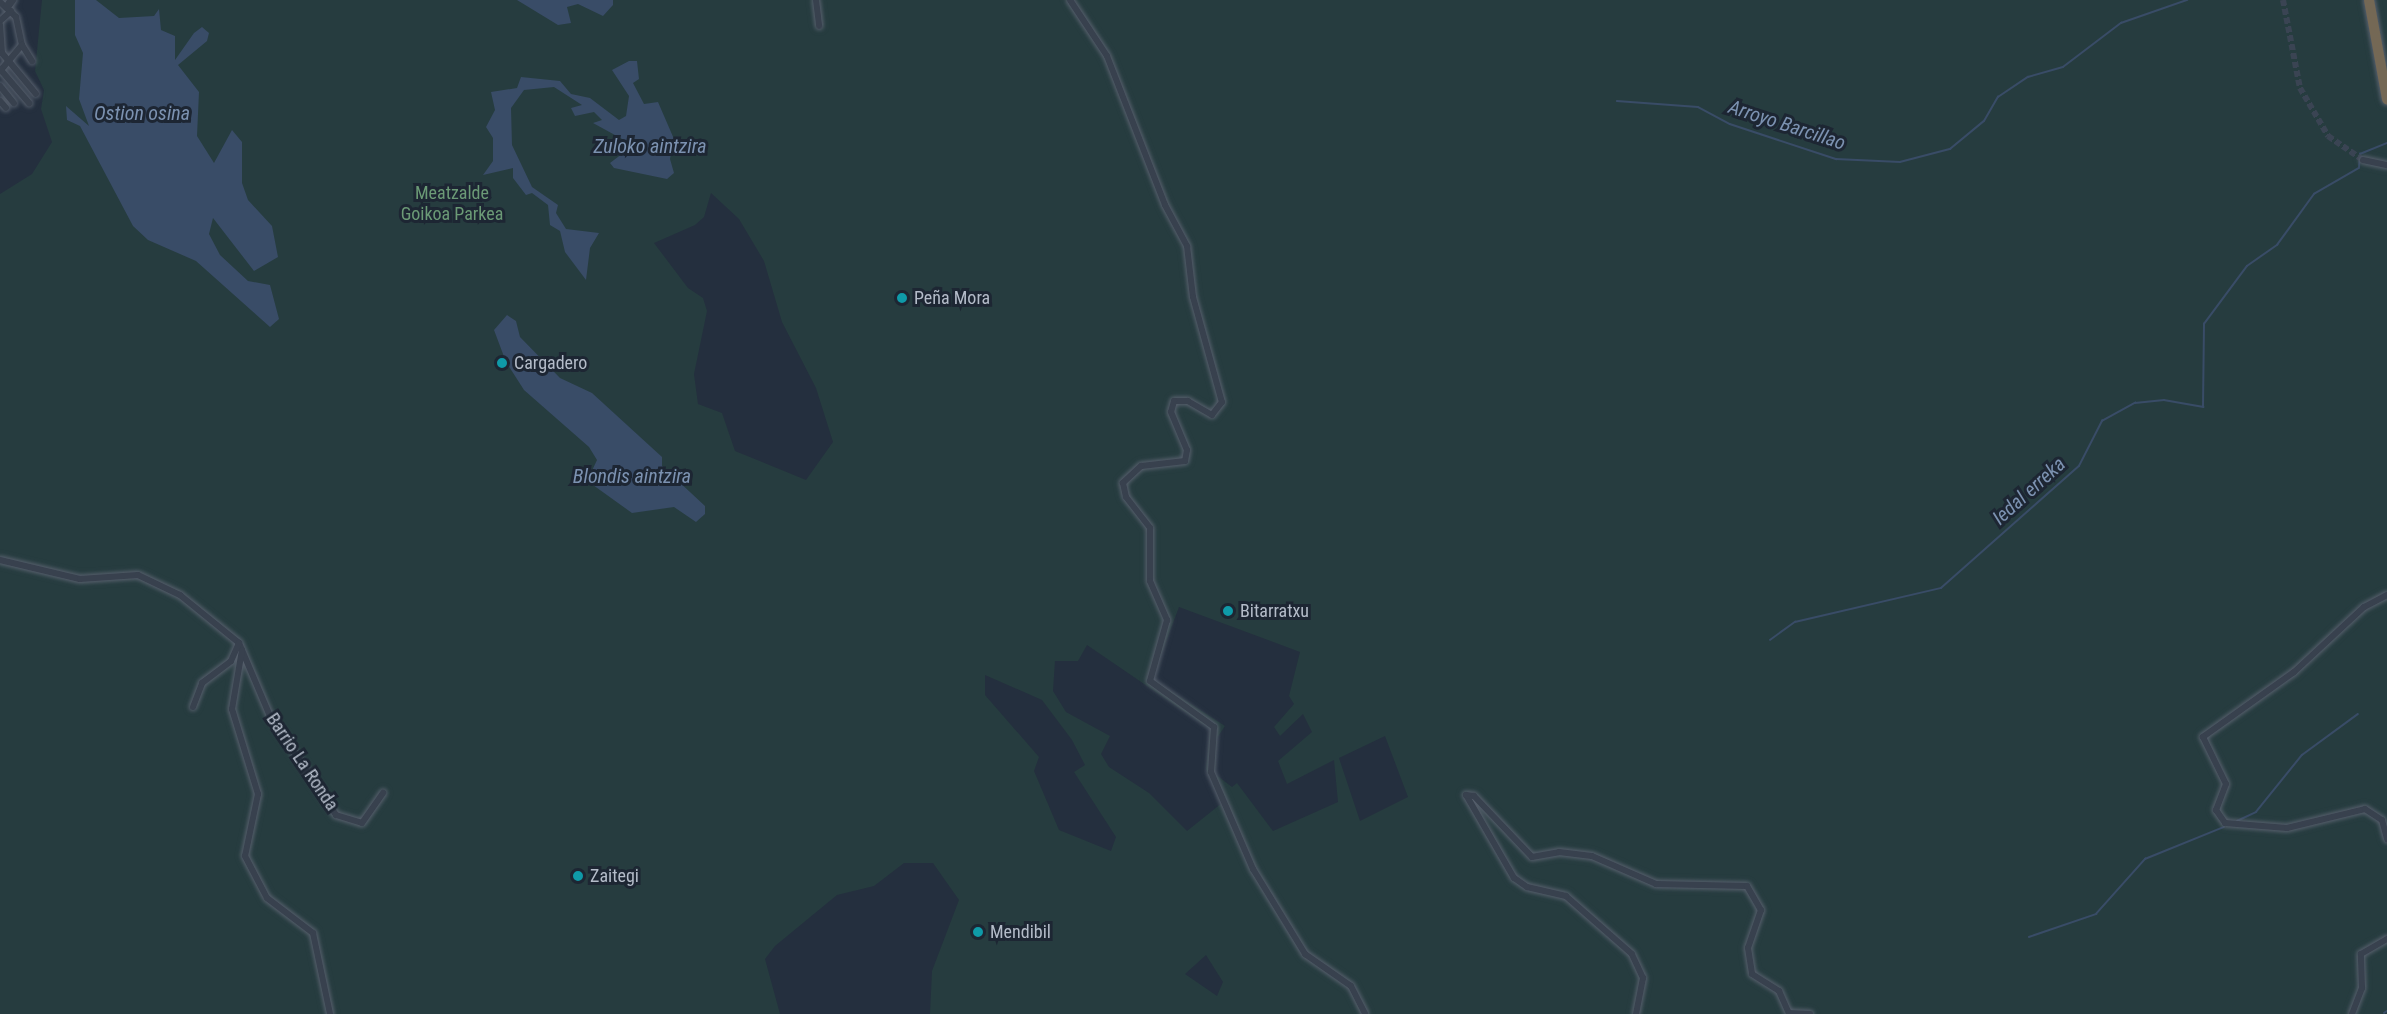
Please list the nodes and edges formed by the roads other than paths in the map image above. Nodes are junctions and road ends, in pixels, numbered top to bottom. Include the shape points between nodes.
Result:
1 (816, 0) edge
2 (1070, 0) edge
3 (2369, 0) edge
4 (0, 2) edge
5 (10, 6) edge
6 (0, 23) edge
7 (819, 26) dead end
8 (22, 45) junction
9 (1, 49) edge
10 (32, 61) dead end
11 (10, 63) junction
12 (0, 70) edge
13 (0, 86) edge
14 (36, 94) dead end
15 (2387, 99) edge
16 (0, 101) edge
17 (14, 103) dead end
18 (29, 104) dead end
19 (6, 108) dead end
20 (2363, 160) tunnel mouth
21 (2387, 165) edge
22 (0, 560) edge
23 (2387, 596) edge
24 (241, 646) junction
25 (193, 707) dead end
26 (383, 793) dead end
27 (2387, 839) edge
28 (2387, 939) edge
29 (330, 1014) edge
30 (1365, 1014) edge
31 (1636, 1014) edge
32 (1810, 1014) edge
33 (2352, 1014) edge

1 - 7 street
2 - 30 street via 1104,50 1165,205 1188,246 1194,297 1222,402 1212,415 1188,401 1174,401 1170,412 1187,450 1185,461 1141,466 1123,483 1126,497 1150,528 1150,580 1167,620 1150,681 1214,727 1210,760 1215,781 1253,869 1305,954 1351,986
3 - 15 highway
4 - 5 street
5 - 6 street
5 - 8 street
6 - 9 street
8 - 10 street
8 - 11 street
9 - 11 street
11 - 12 street
11 - 14 street
12 - 18 street
13 - 17 street
16 - 19 street
20 - 21 street
22 - 24 street, Barrio La Ronda via 80,579 138,575 180,595
23 - 27 street via 2364,607 2294,672 2203,737 2226,784 2216,810 2225,823 2287,828 2365,809 2382,820
24 - 25 street via 231,661 202,683
24 - 26 street, Barrio La Ronda via 270,716 336,815 362,824
24 - 29 street, Barrio La Ronda via 232,709 258,794 245,856 267,898 313,933
28 - 33 street via 2361,954 2362,988
31 - 32 street via 1643,978 1632,954 1566,896 1527,887 1514,878 1466,795 1474,796 1532,857 1581,854 1665,885 1746,886 1761,910 1748,948 1752,974 1779,991 1789,1013

